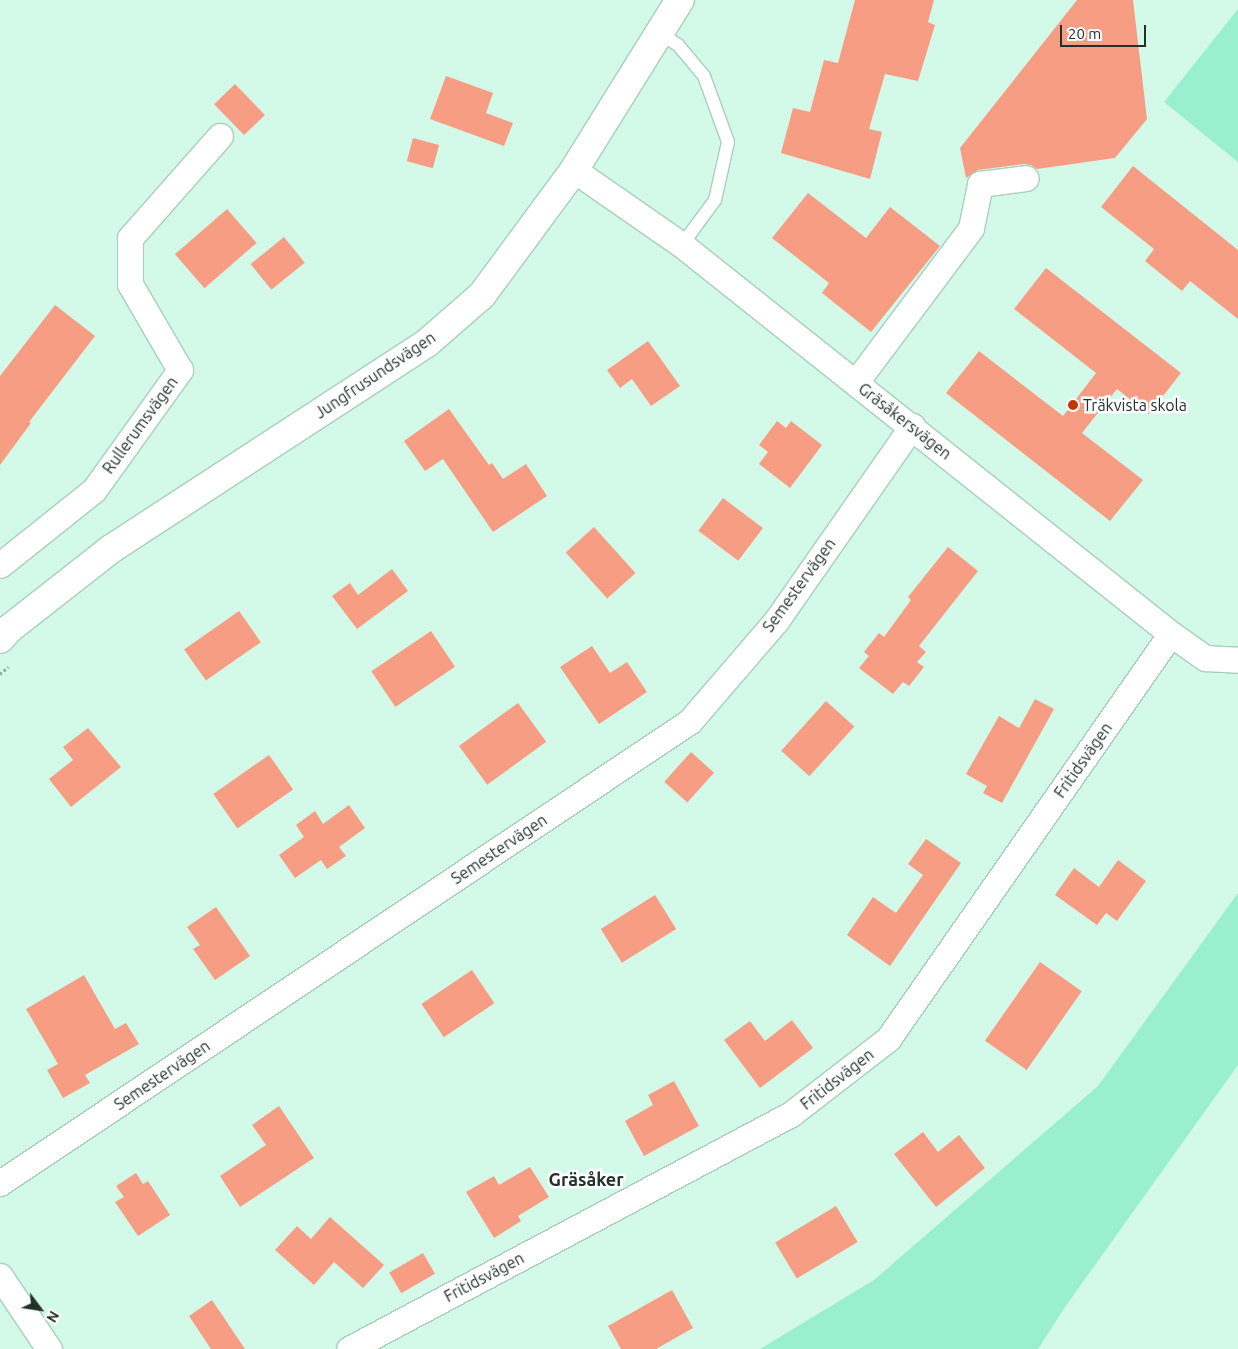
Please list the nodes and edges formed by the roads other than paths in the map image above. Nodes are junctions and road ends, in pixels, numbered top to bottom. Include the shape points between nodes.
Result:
1 (680, 0) edge
2 (660, 33) junction
3 (220, 136) dead end
4 (574, 170) junction
5 (1026, 178) dead end
6 (682, 245) junction
7 (856, 382) junction
8 (912, 426) junction
9 (0, 565) edge
10 (1171, 634) junction
11 (0, 639) edge
12 (1236, 656) edge
13 (0, 1183) edge
14 (0, 1276) edge
15 (48, 1349) edge
16 (349, 1349) edge

1 - 2 street, Jungfrusundsvägen
2 - 4 street, Jungfrusundsvägen
2 - 6 lane via 678,46 704,76 728,142 715,200
3 - 9 street, Rullerumsvägen via 130,238 130,284 180,370 94,490
4 - 6 street, Gräsåkersvägen
4 - 11 street, Jungfrusundsvägen via 482,294 427,343 111,549
5 - 7 street via 980,184 971,228
6 - 7 street, Gräsåkersvägen
7 - 8 street, Gräsåkersvägen
8 - 10 street, Gräsåkersvägen
8 - 13 street, Semestervägen via 776,621 690,721
10 - 12 street, Gräsåkersvägen via 1205,658
10 - 16 street, Fritidsvägen via 888,1038 791,1114
14 - 15 street

